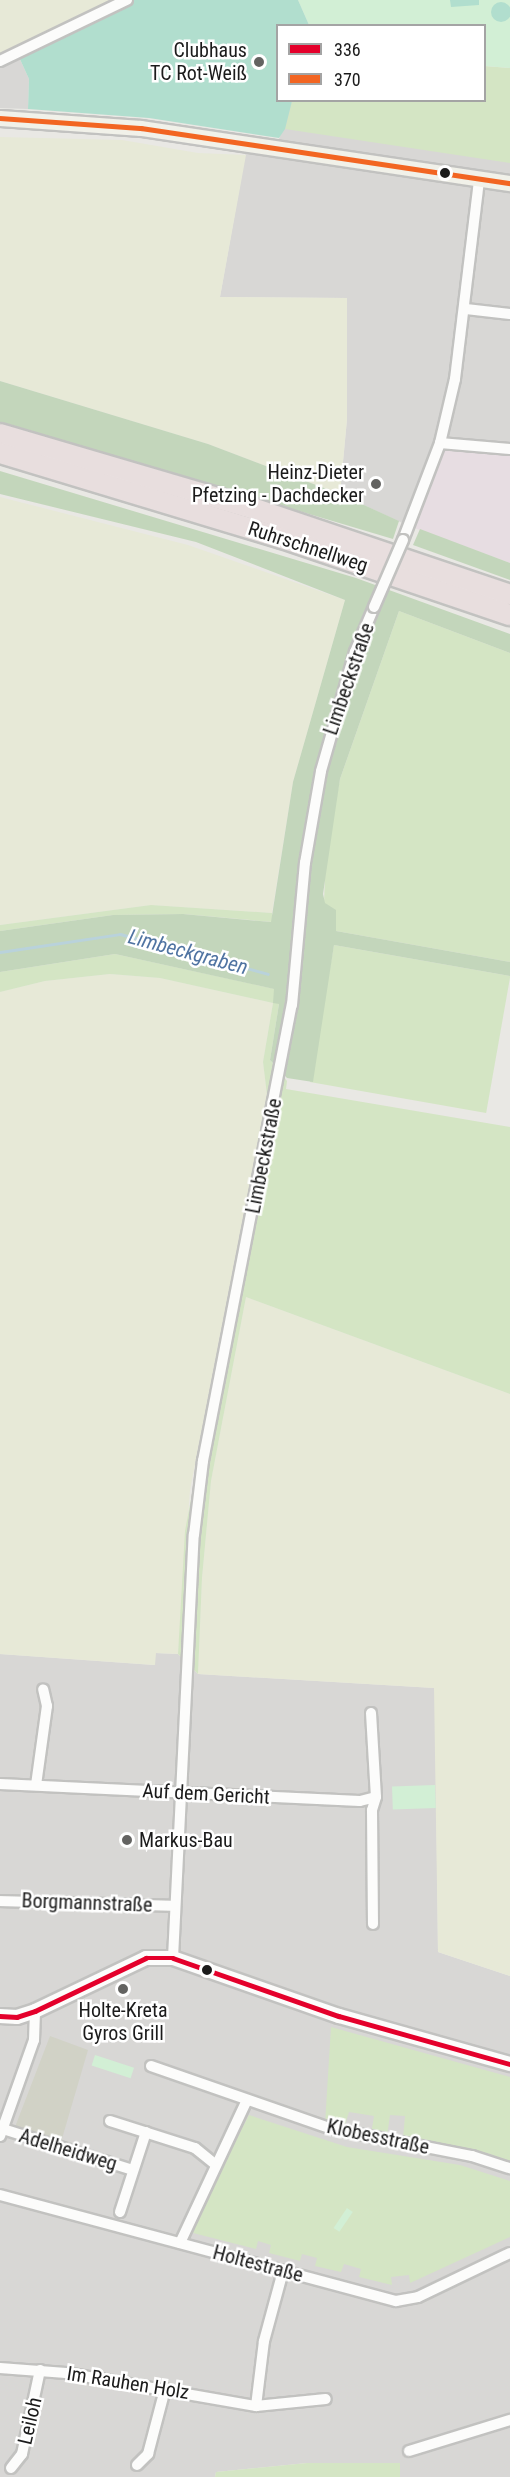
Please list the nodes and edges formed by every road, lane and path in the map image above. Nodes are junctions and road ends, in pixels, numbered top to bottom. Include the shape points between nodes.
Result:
1 (128, 0) edge
2 (0, 61) edge
3 (0, 118) edge
4 (479, 180) junction
5 (510, 183) edge
6 (466, 309) junction
7 (510, 314) edge
8 (0, 434) edge
9 (440, 443) junction
10 (510, 449) edge
11 (0, 453) edge
12 (510, 595) edge
13 (510, 615) edge
14 (43, 1689) dead end
15 (370, 1713) dead end
16 (0, 1784) edge
17 (36, 1785) junction
18 (180, 1793) junction
19 (376, 1797) junction
20 (0, 1901) edge
21 (175, 1906) junction
22 (373, 1924) dead end
23 (173, 1958) junction
24 (35, 2011) junction
25 (0, 2016) edge
26 (510, 2064) edge
27 (151, 2066) dead end
28 (247, 2100) junction
29 (110, 2121) dead end
30 (146, 2132) junction
31 (1, 2133) edge
32 (215, 2164) junction
33 (510, 2168) edge
34 (134, 2170) junction
35 (0, 2195) edge
36 (120, 2212) dead end
37 (180, 2243) junction
38 (510, 2253) edge
39 (284, 2271) junction
40 (0, 2368) edge
41 (40, 2370) junction
42 (165, 2389) junction
43 (326, 2399) dead end
44 (256, 2406) junction
45 (510, 2420) edge
46 (409, 2451) dead end
47 (137, 2465) dead end
48 (11, 2468) dead end

1 - 2 street
3 - 4 main road via 141,128
4 - 5 main road
4 - 6 street, Limbeckstraße
6 - 7 street
6 - 9 street, Limbeckstraße
8 - 12 highway, Ruhrschnellweg via 252,508
9 - 10 street
9 - 18 street, Limbeckstraße, bridge via 351,663 321,771 306,863 292,1005 203,1461 194,1535
11 - 13 highway, Ruhrschnellweg via 282,538
14 - 17 street via 47,1706
15 - 19 street
16 - 17 street, Auf dem Gericht
17 - 18 street, Auf dem Gericht
18 - 19 street, Auf dem Gericht via 360,1801
18 - 21 street, Limbeckstraße
19 - 22 street via 372,1810
20 - 21 street, Borgmannstraße
21 - 23 street, Limbeckstraße
23 - 24 street via 137,1962
23 - 26 street via 339,2016
24 - 25 street via 17,2017
24 - 31 street via 34,2040
27 - 28 street, Klobesstraße
28 - 32 street
28 - 33 street, Klobesstraße via 357,2136 472,2156
29 - 30 street, Adelheidweg
30 - 32 street, Adelheidweg via 195,2148
30 - 34 street, Adelheidweg
31 - 34 street, Adelheidweg
32 - 37 street
34 - 36 street, Adelheidweg
35 - 37 street, Holtestraße
37 - 39 street, Holtestraße
38 - 39 street, Holtestraße via 403,2301
39 - 44 street via 264,2341
40 - 41 street, Im Rauhen Holz
41 - 42 street, Im Rauhen Holz
41 - 48 street, Leiloh via 22,2454
42 - 44 street, Im Rauhen Holz
42 - 47 street via 148,2454
43 - 44 street, Im Rauhen Holz
45 - 46 street

